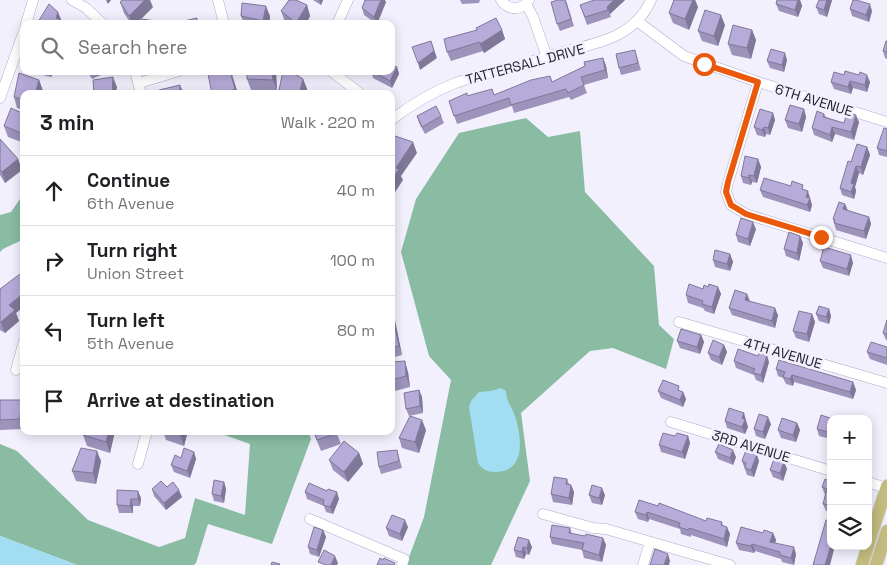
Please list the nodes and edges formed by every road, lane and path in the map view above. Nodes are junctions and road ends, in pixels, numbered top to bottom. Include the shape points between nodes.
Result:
1 (32, 0) edge
2 (72, 0) edge
3 (218, 0) edge
4 (348, 0) edge
5 (501, 0) edge
6 (651, 0) edge
7 (527, 2) edge
8 (27, 20) edge
9 (99, 20) edge
10 (223, 20) edge
11 (339, 20) edge
12 (637, 20) junction
13 (20, 41) edge
14 (547, 57) junction
15 (136, 75) edge
16 (166, 75) edge
17 (336, 75) edge
18 (758, 82) junction
19 (139, 83) junction
20 (140, 90) edge
21 (356, 90) edge
22 (0, 98) edge
23 (395, 117) edge
24 (887, 122) edge
25 (887, 258) edge
26 (679, 322) dead end
27 (20, 356) edge
28 (16, 370) dead end
29 (887, 383) edge
30 (671, 422) dead end
31 (146, 435) edge
32 (138, 464) dead end
33 (827, 470) edge
34 (872, 483) edge
35 (887, 487) edge
36 (543, 514) dead end
37 (310, 519) dead end
38 (887, 531) edge
39 (872, 534) edge
40 (650, 542) junction
41 (867, 550) edge
42 (403, 562) edge
43 (643, 565) edge
44 (729, 565) edge
45 (862, 565) edge
46 (876, 565) edge

1 - 8 street
2 - 9 street
3 - 10 street
4 - 11 street
5 - 7 street via 515,8
6 - 12 street, TATTERSALL DRIVE
7 - 14 street
12 - 14 street, TATTERSALL DRIVE via 626,31 605,41
12 - 18 street, 6TH AVENUE via 684,56
13 - 22 street
14 - 23 street, TATTERSALL DRIVE via 454,84 413,103
15 - 19 street
16 - 19 street
17 - 21 street
18 - 24 street, 6TH AVENUE
18 - 25 street via 726,192 734,209
19 - 20 street
26 - 29 street, 4TH AVENUE
27 - 28 street
30 - 33 street, 3RD AVENUE
31 - 32 street
34 - 35 street
35 - 39 main road
36 - 40 street
37 - 42 street
38 - 46 main road
40 - 43 street
40 - 44 street
41 - 45 main road

